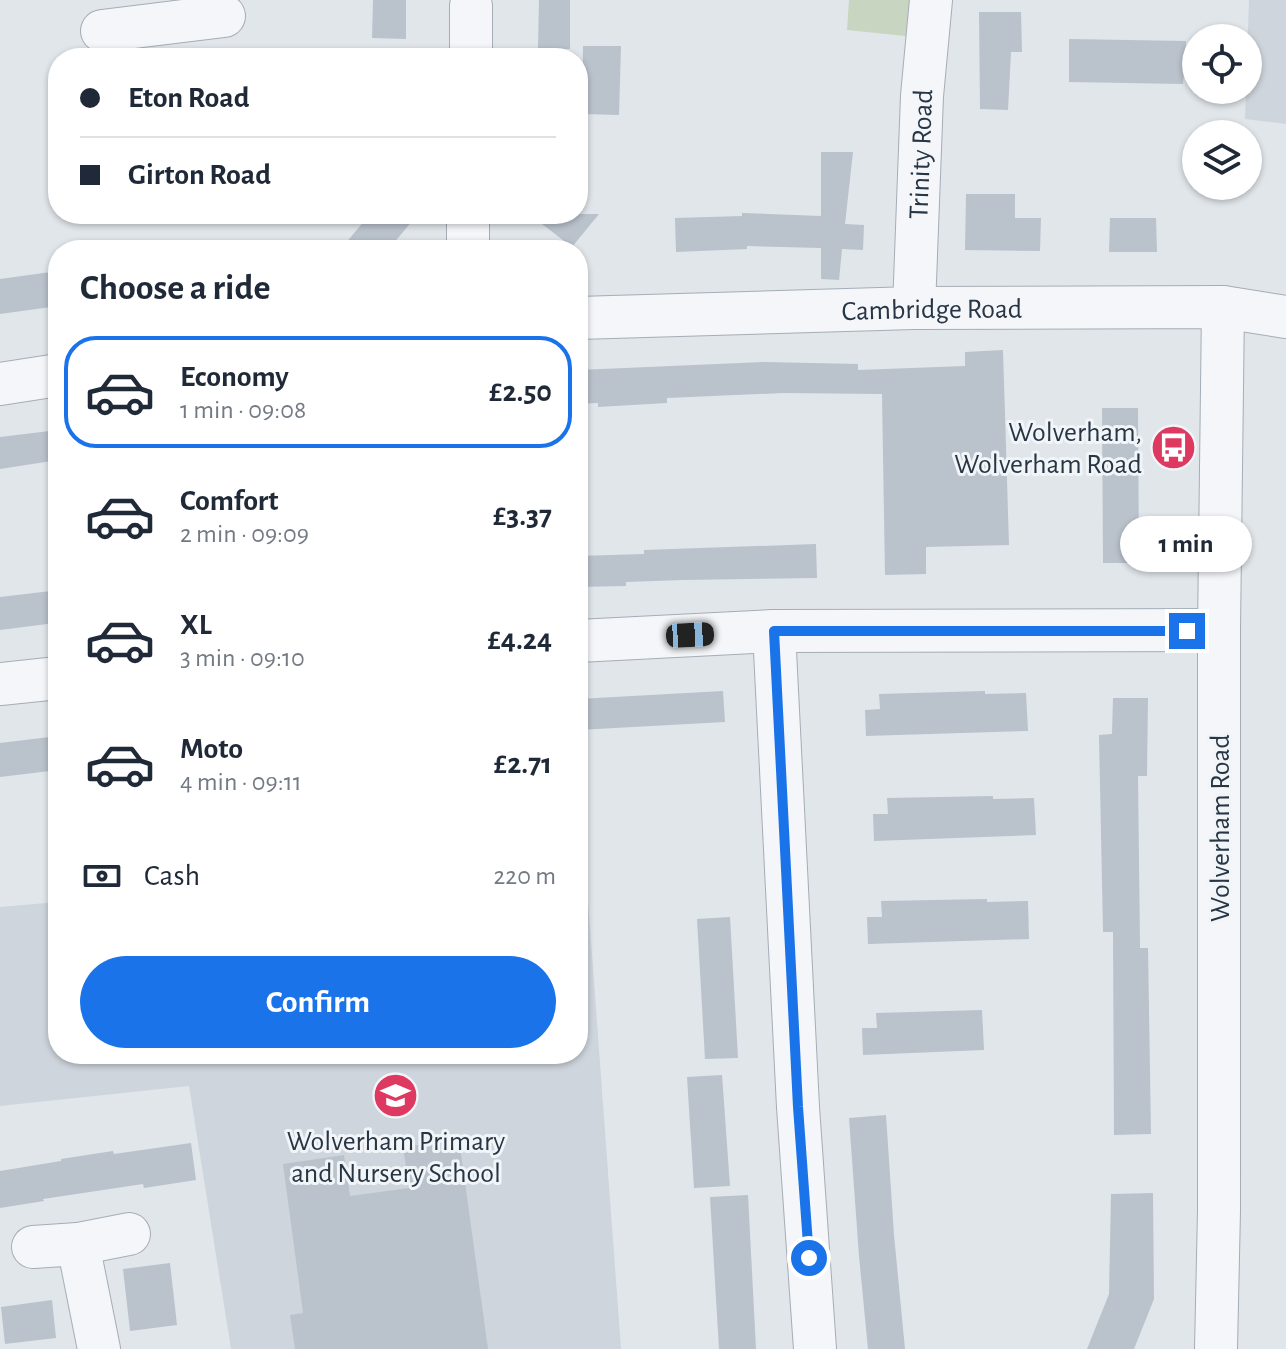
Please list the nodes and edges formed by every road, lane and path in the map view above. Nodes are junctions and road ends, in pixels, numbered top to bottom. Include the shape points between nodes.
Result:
1 (931, 0) edge
2 (471, 6) dead end
3 (172, 10) edge
4 (224, 16) dead end
5 (102, 31) dead end
6 (471, 48) edge
7 (1223, 307) junction
8 (914, 308) junction
9 (1286, 317) edge
10 (588, 318) edge
11 (48, 377) edge
12 (0, 384) edge
13 (1219, 630) junction
14 (774, 631) junction
15 (588, 640) edge
16 (48, 679) edge
17 (0, 684) edge
18 (129, 1234) dead end
19 (78, 1244) junction
20 (33, 1247) dead end
21 (99, 1349) edge
22 (815, 1349) edge
23 (1216, 1349) edge

1 - 8 street, Trinity Road
2 - 6 street
3 - 4 street
3 - 5 street
7 - 8 street, Cambridge Road
7 - 9 street, Cambridge Road
7 - 13 street, Wolverham Road
8 - 10 street, Cambridge Road
11 - 12 street
13 - 14 street
13 - 23 street, Wolverham Road
14 - 15 street
14 - 22 street
16 - 17 street
18 - 19 street
19 - 20 street
19 - 21 street

